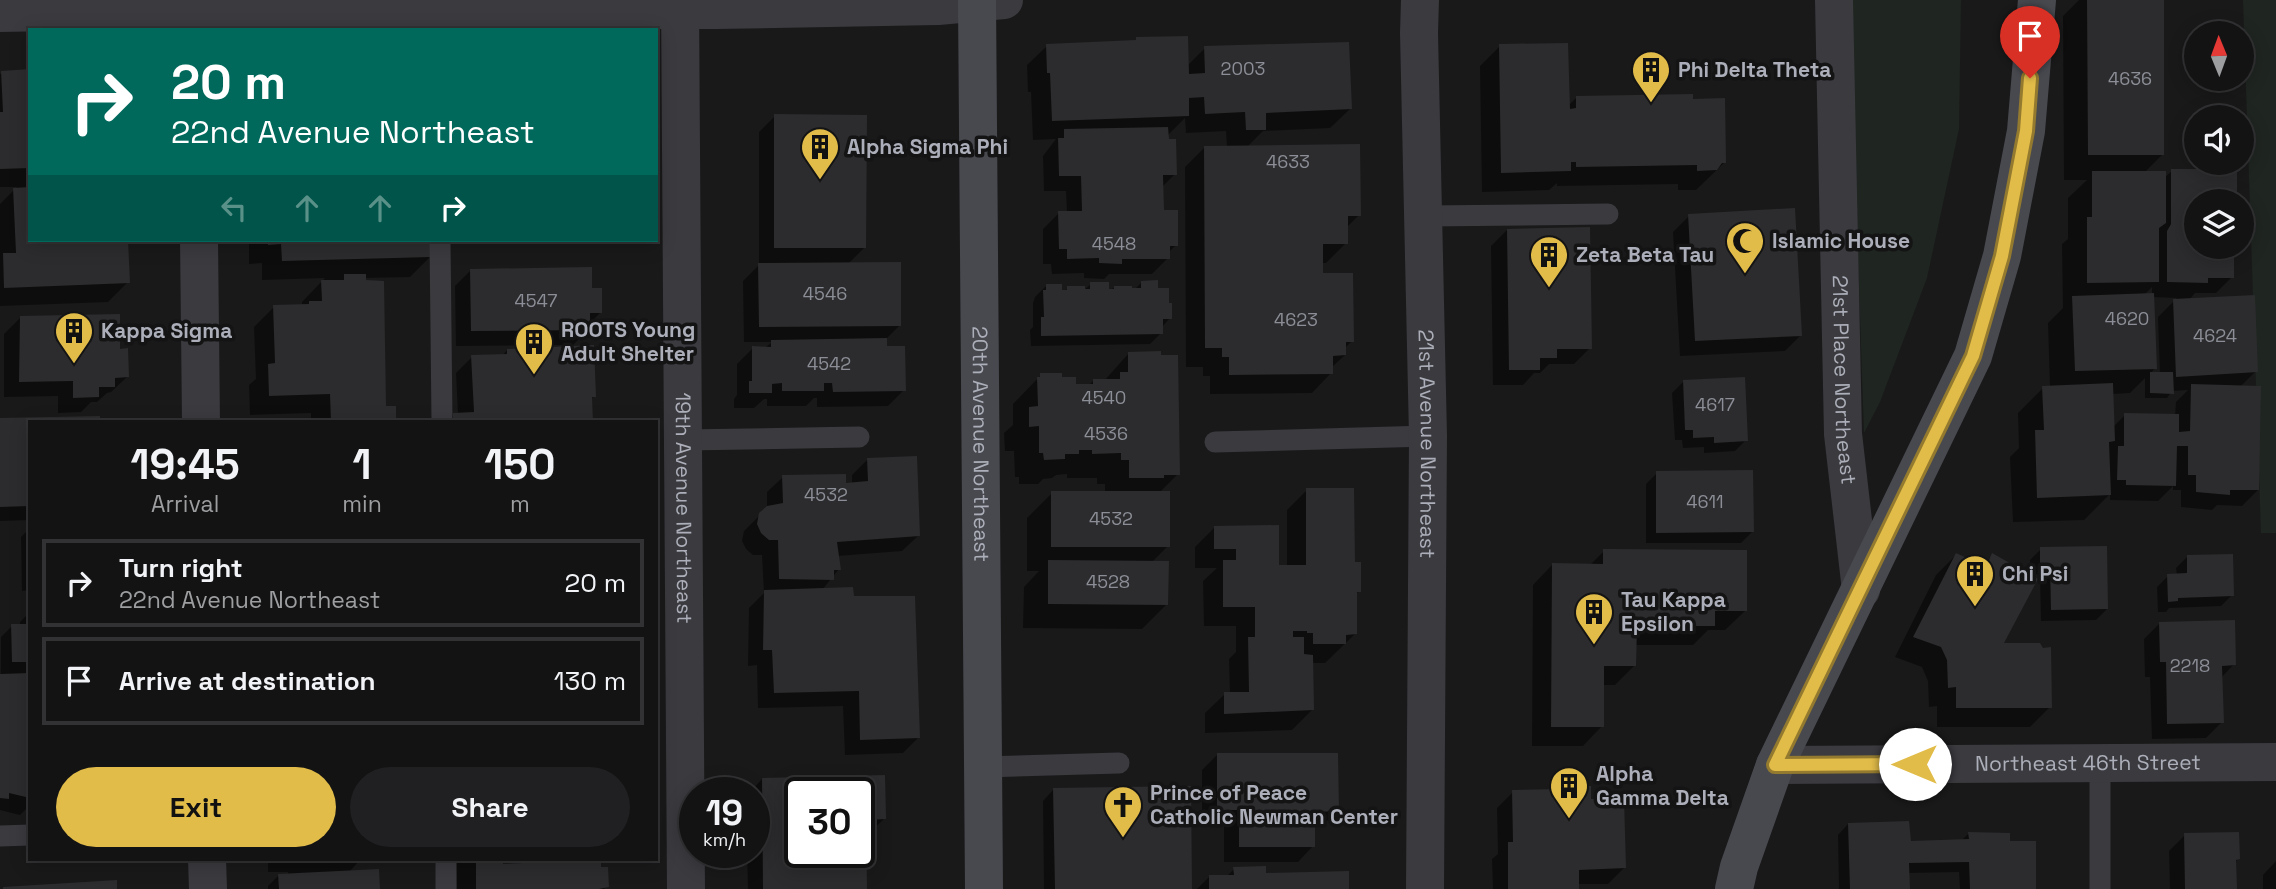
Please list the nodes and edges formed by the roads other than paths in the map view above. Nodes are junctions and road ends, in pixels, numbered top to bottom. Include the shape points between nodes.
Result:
1 (1420, 0) edge
2 (1834, 0) edge
3 (2036, 0) edge
4 (986, 1) edge
5 (680, 5) edge
6 (0, 13) edge
7 (438, 13) edge
8 (196, 14) edge
9 (1608, 214) dead end
10 (1424, 216) junction
11 (199, 242) edge
12 (440, 242) edge
13 (201, 420) edge
14 (442, 420) edge
15 (859, 436) dead end
16 (1428, 436) junction
17 (684, 440) junction
18 (1215, 442) dead end
19 (1861, 590) junction
20 (2100, 762) junction
21 (2276, 762) edge
22 (1119, 763) dead end
23 (1775, 765) junction
24 (982, 767) junction
25 (0, 835) edge
26 (28, 835) edge
27 (208, 861) edge
28 (446, 861) edge
29 (208, 889) edge
30 (446, 889) edge
31 (686, 889) edge
32 (984, 889) edge
33 (1425, 889) edge
34 (1734, 889) edge
35 (2100, 889) edge

1 - 10 street, 21st Avenue Northeast
2 - 19 street, 21st Place Northeast via 1843,434
3 - 19 street via 2026,131 2002,256 1973,356
4 - 5 street via 938,6
4 - 24 street, 20th Avenue Northeast
5 - 7 street
5 - 17 street, 19th Avenue Northeast
6 - 8 street
7 - 8 street
9 - 10 lane
10 - 16 street, 21st Avenue Northeast
11 - 13 street
12 - 14 lane
15 - 17 lane
16 - 18 lane
16 - 33 street, 21st Avenue Northeast
17 - 31 street, 19th Avenue Northeast
19 - 23 street
20 - 21 street, Northeast 46th Street
20 - 23 street, Northeast 46th Street
20 - 35 lane
22 - 24 lane
23 - 34 street
24 - 32 street, 20th Avenue Northeast
25 - 26 lane
27 - 29 street
28 - 30 lane

